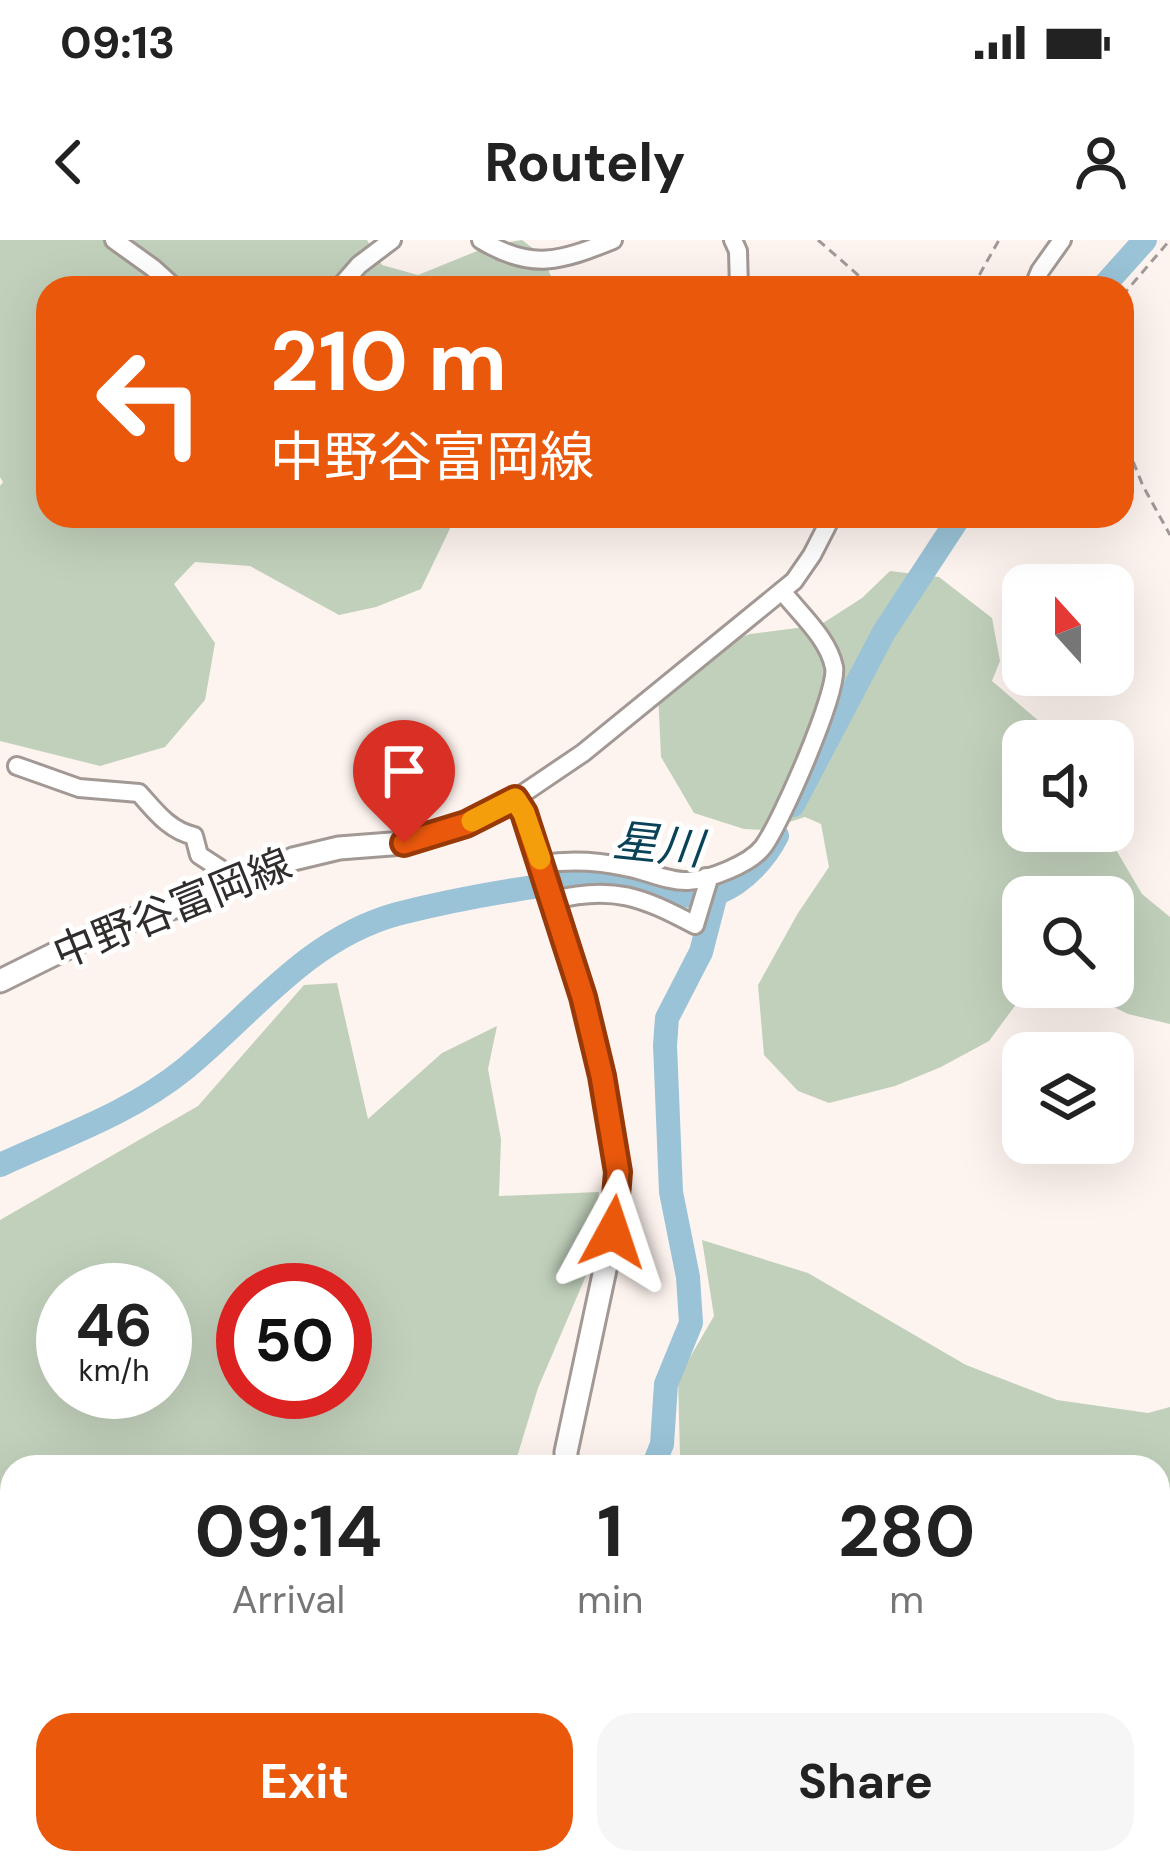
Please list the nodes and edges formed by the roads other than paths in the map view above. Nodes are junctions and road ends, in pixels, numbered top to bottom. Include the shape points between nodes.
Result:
1 (114, 240) edge
2 (392, 240) edge
3 (481, 240) edge
4 (613, 240) edge
5 (733, 240) edge
6 (1061, 240) edge
7 (161, 276) edge
8 (349, 276) edge
9 (739, 276) edge
10 (1038, 276) edge
11 (826, 528) edge
12 (782, 592) junction
13 (17, 766) dead end
14 (515, 799) junction
15 (543, 867) junction
16 (707, 880) junction
17 (231, 887) junction
18 (552, 897) junction
19 (0, 980) edge
20 (566, 1455) edge

1 - 7 street
2 - 8 street
3 - 4 street via 522,260 552,261
5 - 9 street
6 - 10 street
11 - 12 street
12 - 14 street
12 - 16 street via 827,647 836,672 830,699 761,850
13 - 17 street via 79,788 139,793 178,832 194,836 199,855
14 - 15 main road
14 - 17 main road, 中野谷富岡線 via 422,838 315,852
15 - 16 street via 568,860
15 - 18 main road
16 - 18 street via 695,925 617,892
17 - 19 main road, 中野谷富岡線 via 109,927
18 - 20 main road via 593,1036 618,1172

